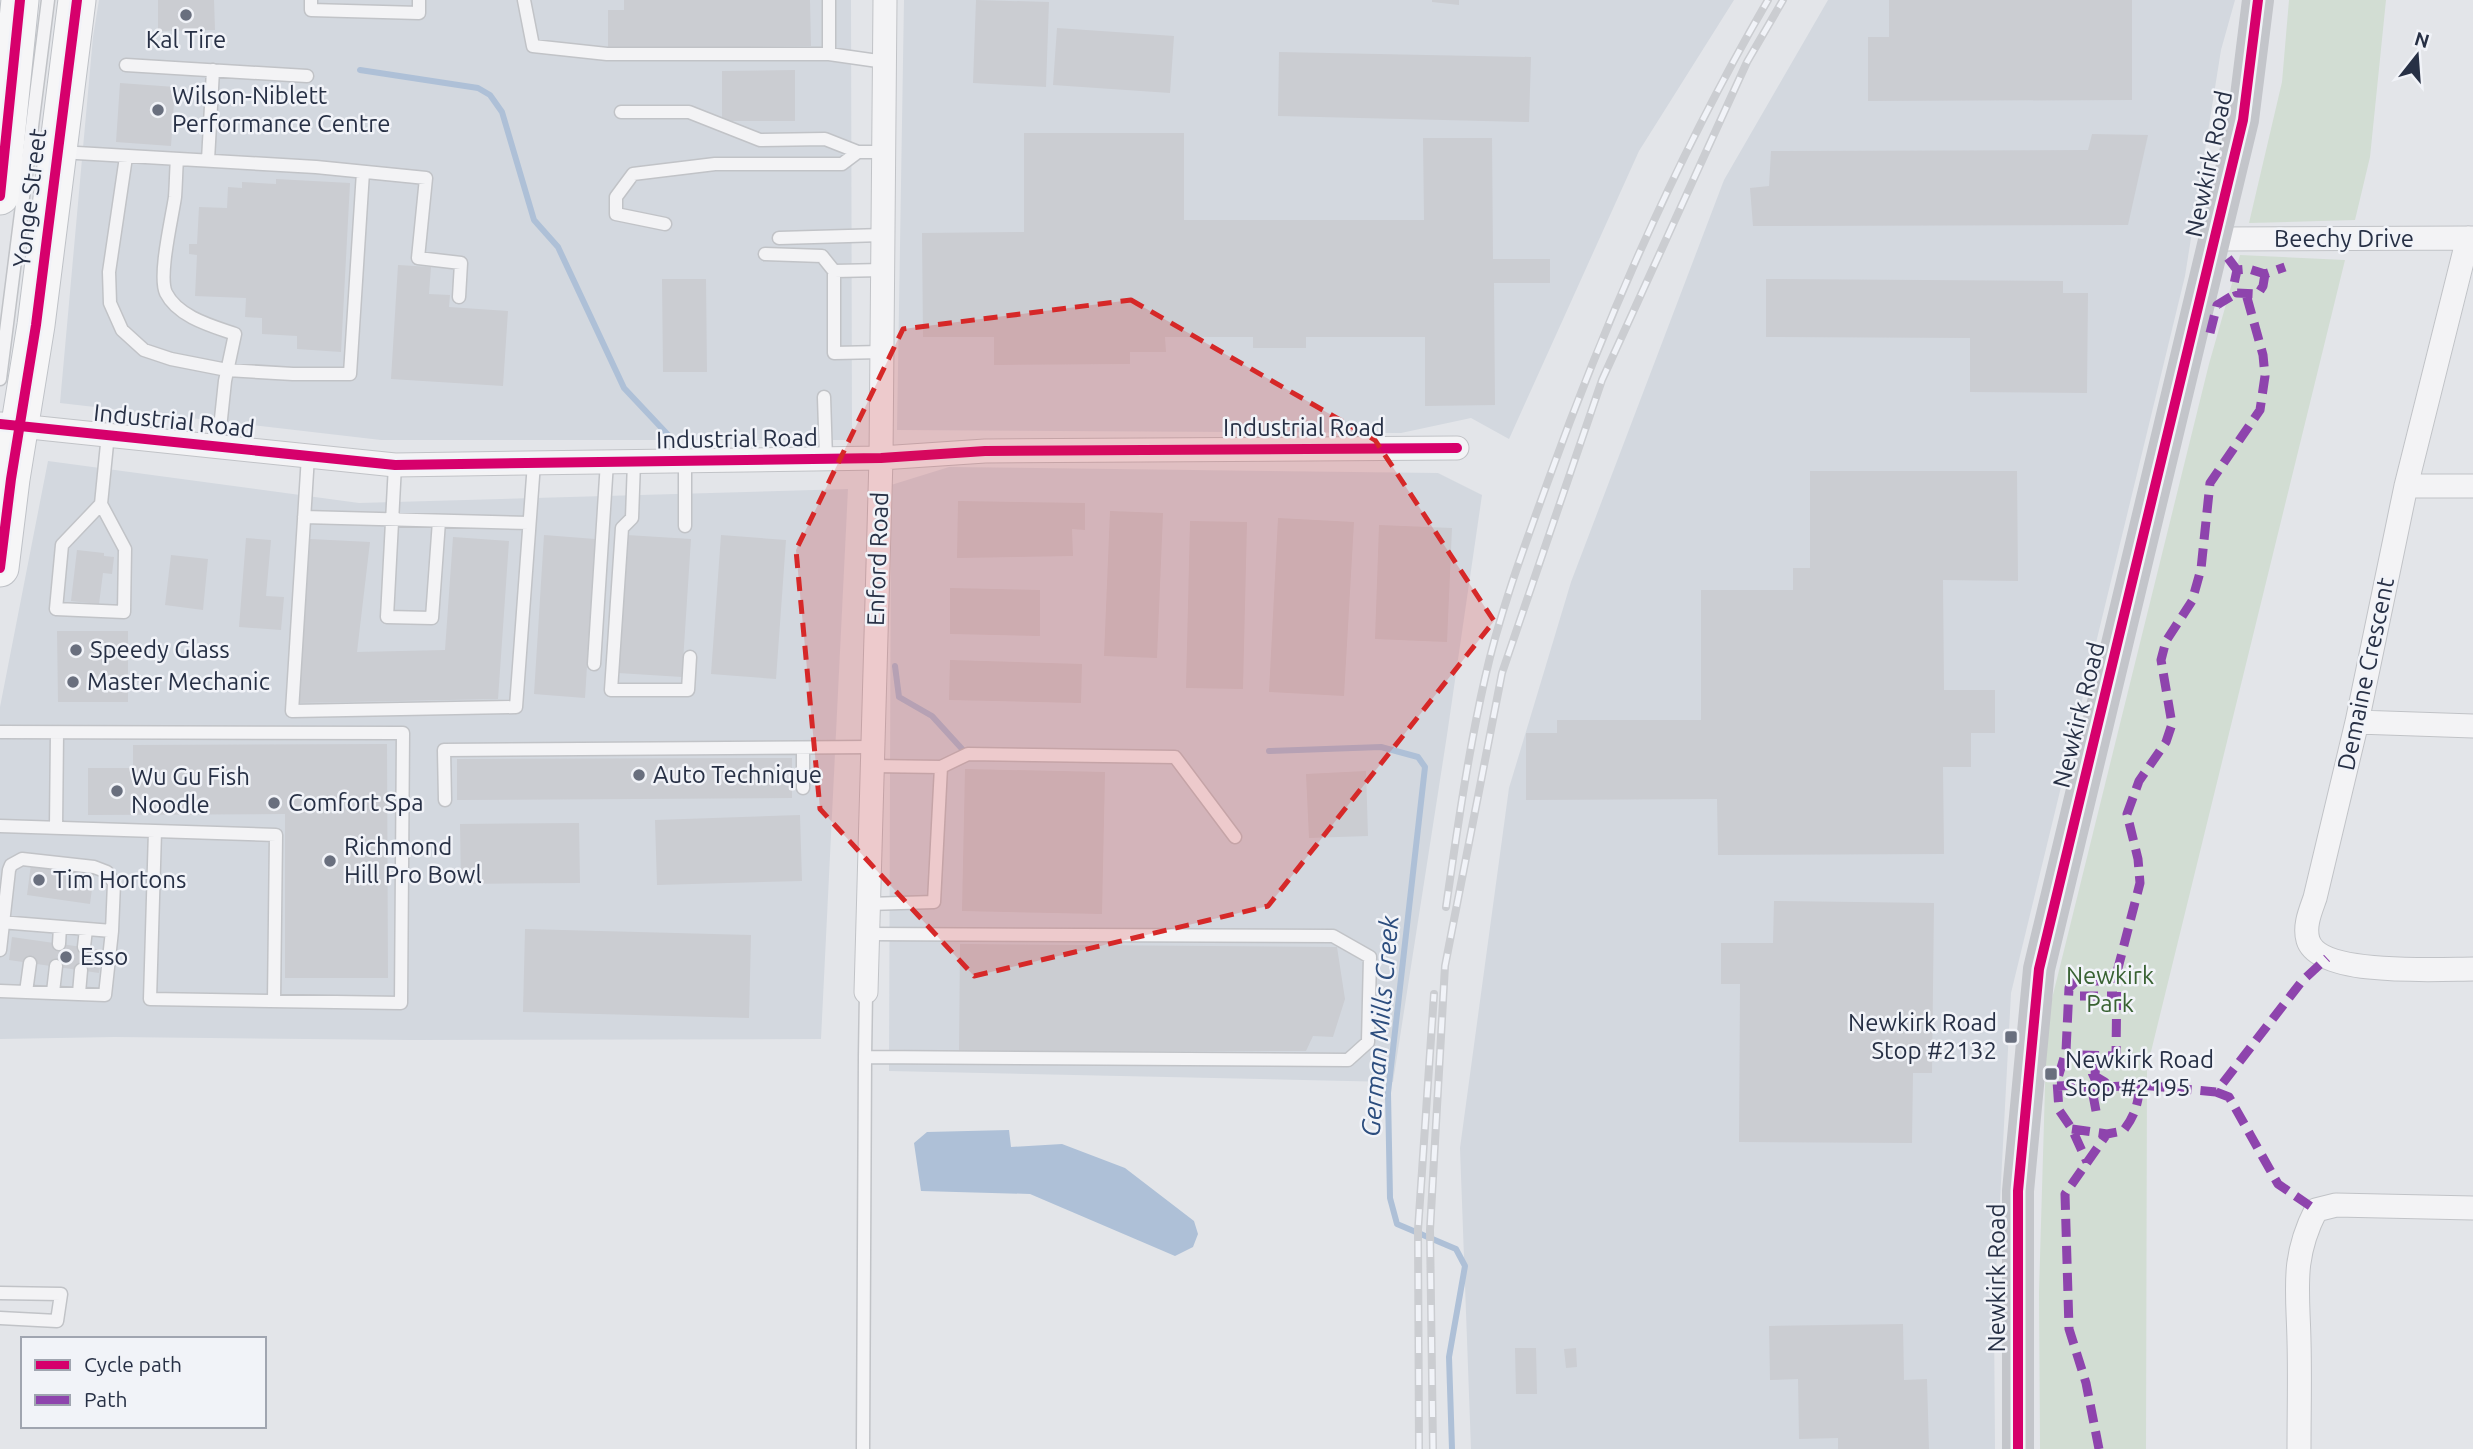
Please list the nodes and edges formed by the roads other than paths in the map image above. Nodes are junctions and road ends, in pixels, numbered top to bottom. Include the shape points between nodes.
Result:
1 (20, 0) edge
2 (48, 0) edge
3 (77, 0) edge
4 (311, 0) edge
5 (419, 0) edge
6 (524, 0) edge
7 (829, 0) edge
8 (885, 0) edge
9 (2258, 0) edge
10 (829, 54) junction
11 (885, 62) junction
12 (126, 65) dead end
13 (213, 71) junction
14 (307, 76) dead end
15 (621, 112) dead end
16 (56, 152) junction
17 (858, 152) junction
18 (884, 152) junction
19 (126, 158) junction
20 (177, 159) junction
21 (208, 160) junction
22 (363, 172) junction
23 (0, 196) edge
24 (665, 224) dead end
25 (883, 235) junction
26 (2471, 238) edge
27 (779, 239) dead end
28 (2215, 239) junction
29 (765, 254) dead end
30 (883, 270) junction
31 (834, 271) junction
32 (458, 297) dead end
33 (882, 352) junction
34 (227, 370) junction
35 (0, 379) edge
36 (824, 397) dead end
37 (10, 425) edge
38 (108, 434) junction
39 (218, 447) junction
40 (1457, 448) dead end
41 (308, 456) junction
42 (881, 458) junction
43 (826, 459) junction
44 (685, 461) junction
45 (607, 462) junction
46 (634, 462) junction
47 (534, 463) junction
48 (395, 465) junction
49 (2406, 486) junction
50 (2473, 486) edge
51 (101, 504) junction
52 (304, 517) junction
53 (392, 520) junction
54 (439, 521) junction
55 (529, 523) junction
56 (685, 526) dead end
57 (0, 568) edge
58 (690, 657) dead end
59 (594, 664) dead end
60 (402, 709) junction
61 (2357, 722) junction
62 (2473, 726) edge
63 (0, 732) edge
64 (57, 733) junction
65 (403, 733) junction
66 (803, 748) junction
67 (872, 757) junction
68 (941, 767) junction
69 (803, 788) dead end
70 (445, 800) dead end
71 (0, 826) edge
72 (56, 828) junction
73 (155, 831) junction
74 (1235, 837) dead end
75 (868, 904) junction
76 (2, 922) edge
77 (34, 925) junction
78 (60, 927) junction
79 (86, 929) junction
80 (112, 931) junction
81 (867, 934) junction
82 (33, 940) dead end
83 (59, 944) dead end
84 (84, 947) dead end
85 (0, 950) edge
86 (30, 963) dead end
87 (56, 966) dead end
88 (2473, 969) edge
89 (81, 970) dead end
90 (0, 991) edge
91 (26, 992) junction
92 (53, 992) junction
93 (866, 992) joint
94 (79, 993) junction
95 (274, 1001) junction
96 (865, 1057) junction
97 (2473, 1208) edge
98 (0, 1293) edge
99 (0, 1318) edge
100 (863, 1449) edge
101 (2018, 1449) edge
102 (2300, 1449) edge

1 - 23 main road, Yonge Street
2 - 35 lane
3 - 16 main road, Yonge Street
4 - 5 lane via 311,10 419,13
6 - 10 lane via 533,46 607,54
7 - 10 lane
8 - 11 street, Enford Road
9 - 28 street, Newkirk Road via 2243,120
10 - 11 lane
11 - 18 street, Enford Road
12 - 13 lane
13 - 14 lane
13 - 21 lane
15 - 17 lane via 689,112 760,140 825,139
16 - 19 lane
16 - 37 main road, Yonge Street via 36,325
17 - 18 lane
17 - 24 lane via 842,164 715,164 633,174 617,197 616,214
18 - 25 street, Enford Road
19 - 20 lane
19 - 34 lane via 110,272 110,303 122,330 144,350
20 - 21 lane
20 - 34 lane via 163,272 166,293 182,311 234,334
21 - 22 lane
22 - 32 lane via 426,178 418,258 461,263
22 - 34 lane via 349,374
25 - 27 lane
25 - 30 street, Enford Road
26 - 28 street, Beechy Drive
26 - 49 street, Demaine Crescent
28 - 101 street, Newkirk Road via 2039,969 2018,1191
29 - 31 lane via 822,256
30 - 31 lane
30 - 33 street, Enford Road
31 - 33 lane via 834,353
33 - 42 street, Enford Road
34 - 39 lane
36 - 43 lane
37 - 38 street, Industrial Road
37 - 57 main road, Yonge Street
38 - 39 street, Industrial Road
38 - 51 lane
39 - 41 street, Industrial Road
40 - 42 street, Industrial Road via 985,451
41 - 48 street, Industrial Road
41 - 52 lane
42 - 43 street, Industrial Road
42 - 67 street, Enford Road
43 - 44 street, Industrial Road
44 - 46 street, Industrial Road
44 - 56 lane
45 - 46 street, Industrial Road
45 - 47 street, Industrial Road
45 - 59 lane
46 - 58 lane via 632,518 622,528 611,690 688,690
47 - 48 street, Industrial Road
47 - 55 lane
48 - 53 lane
49 - 50 street
49 - 61 street, Demaine Crescent
51 - 51 lane via 125,549 124,612 56,610 62,545
52 - 53 lane
52 - 60 lane via 292,710
53 - 54 lane
53 - 54 lane via 387,617 432,618
54 - 55 lane
55 - 60 lane via 516,707
60 - 65 lane
61 - 62 street
61 - 88 street, Demaine Crescent via 2307,923 2311,947 2346,965
63 - 64 lane
64 - 65 lane
64 - 72 lane
65 - 95 lane via 401,1003
66 - 67 lane
66 - 69 lane
66 - 70 lane via 444,750
67 - 68 lane
67 - 75 street, Enford Road
68 - 74 lane via 968,754 1175,757
68 - 75 lane via 934,902
71 - 72 lane
72 - 73 lane
73 - 95 lane via 276,835
73 - 95 lane via 150,999
75 - 81 street, Enford Road
76 - 77 lane
76 - 80 lane via 9,870 22,859 107,872 114,883
76 - 85 lane
77 - 78 lane
77 - 82 lane
78 - 79 lane
78 - 83 lane
79 - 80 lane
79 - 84 lane
80 - 94 lane via 105,995
81 - 93 street, Enford Road
81 - 96 lane via 1333,936 1370,957 1368,1042 1348,1060
86 - 91 lane
87 - 92 lane
89 - 94 lane
90 - 91 lane
91 - 92 lane
92 - 94 lane
93 - 96 lane
96 - 100 lane
97 - 102 street via 2336,1205 2316,1210 2300,1249 2296,1282
98 - 99 lane via 61,1294 57,1321

